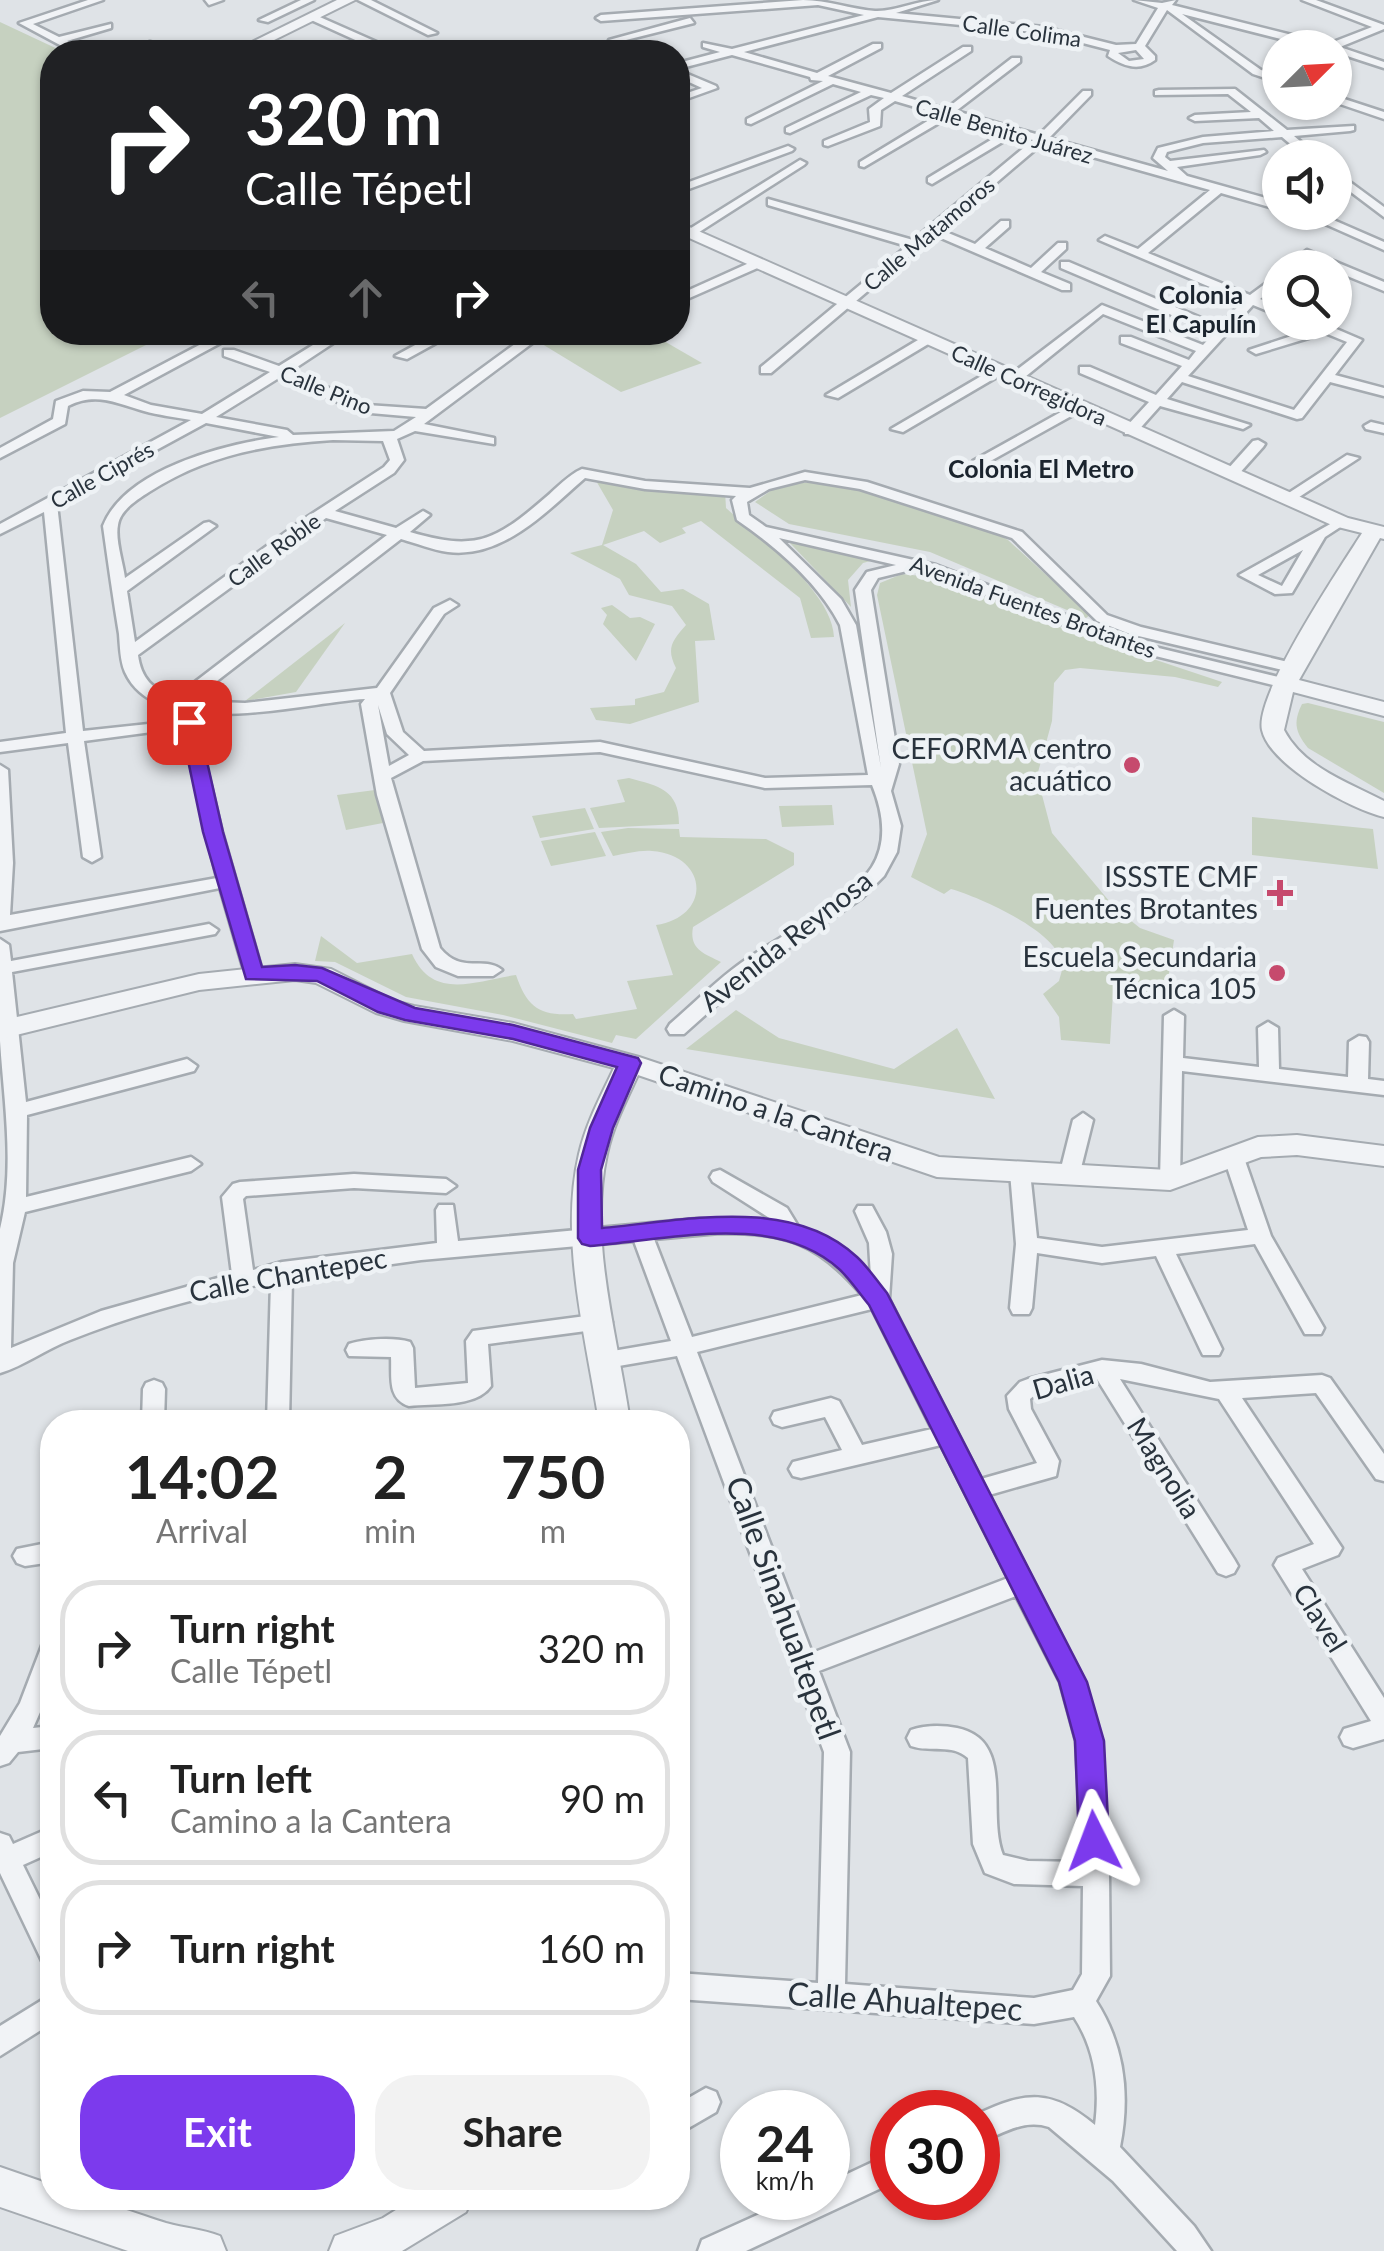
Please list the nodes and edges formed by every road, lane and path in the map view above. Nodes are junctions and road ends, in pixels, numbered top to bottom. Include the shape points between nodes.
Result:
1 (98, 0) edge
2 (310, 0) edge
3 (347, 0) edge
4 (363, 0) edge
5 (595, 0) edge
6 (658, 0) edge
7 (888, 0) edge
8 (933, 0) edge
9 (1139, 0) edge
10 (1307, 0) edge
11 (813, 1) edge
12 (1169, 3) edge
13 (904, 7) junction
14 (1237, 12) dead end
15 (876, 14) junction
16 (714, 15) dead end
17 (313, 16) junction
18 (602, 18) junction
19 (807, 18) dead end
20 (264, 20) dead end
21 (1223, 21) junction
22 (107, 26) dead end
23 (1262, 31) edge
24 (432, 33) dead end
25 (1352, 39) edge
26 (54, 40) edge
27 (63, 40) edge
28 (277, 40) edge
29 (365, 40) edge
30 (614, 40) joint
31 (707, 45) junction
32 (877, 46) dead end
33 (1116, 48) junction
34 (1139, 48) junction
35 (690, 49) edge
36 (967, 49) dead end
37 (729, 53) junction
38 (1352, 55) edge
39 (1016, 60) dead end
40 (690, 65) edge
41 (1384, 65) edge
42 (1262, 70) edge
43 (1256, 72) junction
44 (1262, 74) edge
45 (690, 76) edge
46 (822, 80) junction
47 (867, 93) junction
48 (1087, 93) dead end
49 (1159, 93) dead end
50 (690, 95) edge
51 (891, 100) junction
52 (1352, 105) edge
53 (945, 115) junction
54 (1261, 115) junction
55 (1384, 116) edge
56 (1195, 118) dead end
57 (770, 127) dead end
58 (1350, 128) dead end
59 (790, 130) dead end
60 (1010, 133) junction
61 (1288, 136) junction
62 (1293, 140) edge
63 (1039, 141) junction
64 (828, 143) dead end
65 (788, 150) dead end
66 (1260, 152) dead end
67 (800, 163) dead end
68 (864, 164) dead end
69 (1168, 165) junction
70 (932, 180) dead end
71 (1186, 181) junction
72 (690, 186) edge
73 (1352, 188) edge
74 (1217, 190) junction
75 (1262, 201) edge
76 (772, 202) dead end
77 (1384, 213) edge
78 (1005, 224) dead end
79 (1346, 230) edge
80 (934, 231) junction
81 (690, 232) edge
82 (690, 237) edge
83 (1105, 240) dead end
84 (917, 245) junction
85 (1062, 246) dead end
86 (1384, 246) edge
87 (976, 249) junction
88 (1140, 254) junction
89 (758, 263) junction
90 (1065, 265) dead end
91 (1033, 273) junction
92 (1352, 273) edge
93 (1066, 287) dead end
94 (1384, 287) edge
95 (1262, 292) edge
96 (690, 293) edge
97 (1250, 302) junction
98 (846, 303) junction
99 (1262, 306) edge
100 (1224, 332) junction
101 (1352, 339) edge
102 (928, 340) junction
103 (1126, 340) dead end
104 (1298, 340) edge
105 (1319, 340) edge
106 (211, 345) edge
107 (324, 345) edge
108 (425, 345) edge
109 (512, 345) edge
110 (1256, 350) dead end
111 (229, 352) dead end
112 (1207, 352) junction
113 (1296, 354) dead end
114 (402, 356) dead end
115 (766, 370) dead end
116 (1085, 370) dead end
117 (283, 372) junction
118 (1188, 372) junction
119 (1007, 374) junction
120 (1327, 377) junction
121 (1384, 392) edge
122 (833, 395) dead end
123 (114, 396) junction
124 (1161, 402) junction
125 (1077, 407) junction
126 (426, 414) junction
127 (203, 419) junction
128 (412, 426) junction
129 (1244, 426) dead end
130 (898, 429) dead end
131 (1130, 431) junction
132 (287, 434) dead end
133 (389, 437) junction
134 (489, 441) dead end
135 (1258, 444) dead end
136 (0, 454) edge
137 (1352, 458) dead end
138 (980, 461) dead end
139 (1232, 473) junction
140 (748, 492) junction
141 (1288, 498) junction
142 (52, 511) junction
143 (325, 513) junction
144 (423, 515) dead end
145 (1341, 522) junction
146 (4, 524) edge
147 (209, 526) dead end
148 (761, 530) junction
149 (1378, 532) edge
150 (399, 534) junction
151 (1318, 536) dead end
152 (930, 568) junction
153 (120, 589) junction
154 (450, 604) dead end
155 (129, 654) junction
156 (1290, 676) junction
157 (1384, 690) edge
158 (382, 693) junction
159 (177, 704) junction
160 (1384, 709) edge
161 (74, 738) junction
162 (0, 746) edge
163 (420, 756) junction
164 (0, 770) edge
165 (382, 776) junction
166 (882, 784) junction
167 (1384, 810) edge
168 (92, 857) dead end
169 (228, 881) junction
170 (1, 895) edge
171 (0, 924) edge
172 (209, 930) dead end
173 (0, 945) edge
174 (493, 970) dead end
175 (254, 974) junction
176 (2, 976) edge
177 (1174, 1016) dead end
178 (1268, 1028) dead end
179 (3, 1029) edge
180 (677, 1029) dead end
181 (1359, 1042) dead end
182 (630, 1063) junction
183 (1173, 1064) junction
184 (187, 1066) dead end
185 (1269, 1075) junction
186 (1358, 1085) junction
187 (1384, 1088) edge
188 (17, 1111) junction
189 (1084, 1120) dead end
190 (1233, 1154) junction
191 (1384, 1156) edge
192 (191, 1164) dead end
193 (1020, 1172) junction
194 (720, 1176) dead end
195 (1070, 1176) junction
196 (1170, 1180) junction
197 (446, 1186) dead end
198 (11, 1203) edge
199 (446, 1210) dead end
200 (865, 1212) dead end
201 (791, 1232) junction
202 (642, 1234) junction
203 (1260, 1236) junction
204 (590, 1238) junction
205 (1027, 1244) junction
206 (1163, 1248) junction
207 (448, 1249) junction
208 (1, 1263) edge
209 (282, 1270) junction
210 (242, 1277) junction
211 (878, 1299) junction
212 (1, 1306) edge
213 (1021, 1308) dead end
214 (601, 1322) junction
215 (1314, 1328) dead end
216 (683, 1347) junction
217 (1211, 1349) dead end
218 (357, 1350) dead end
219 (607, 1360) junction
220 (0, 1364) edge
221 (1102, 1369) junction
222 (154, 1389) dead end
223 (1226, 1390) junction
224 (153, 1410) edge
225 (278, 1410) edge
226 (613, 1410) edge
227 (782, 1418) dead end
228 (948, 1434) junction
229 (856, 1456) junction
230 (801, 1469) dead end
231 (1384, 1472) edge
232 (976, 1490) junction
233 (40, 1554) edge
234 (25, 1556) dead end
235 (1226, 1566) dead end
236 (1022, 1583) junction
237 (806, 1666) junction
238 (40, 1686) edge
239 (1384, 1720) edge
240 (1384, 1728) edge
241 (1353, 1736) dead end
242 (920, 1738) dead end
243 (40, 1740) edge
244 (6, 1748) edge
245 (40, 1842) edge
246 (4, 1852) edge
247 (1096, 1874) junction
248 (40, 1927) edge
249 (690, 1987) edge
250 (831, 1998) junction
251 (1081, 2002) junction
252 (40, 2018) edge
253 (0, 2042) edge
254 (706, 2102) dead end
255 (690, 2112) edge
256 (1000, 2118) edge
257 (1104, 2155) junction
258 (870, 2178) edge
259 (0, 2187) edge
260 (40, 2201) edge
261 (68, 2210) edge
262 (433, 2210) edge
263 (205, 2251) edge
264 (350, 2251) edge
265 (713, 2251) edge
266 (1196, 2251) edge

1 - 26 street via 24,23
2 - 20 street
3 - 17 street
4 - 24 street
5 - 18 street
6 - 18 street
7 - 13 street
8 - 13 street
9 - 12 street
10 - 25 street via 1381,27
11 - 15 street, Calle Colima
11 - 18 street, Calle Colima
12 - 21 street
12 - 34 street
12 - 43 street
13 - 15 street
14 - 21 street
15 - 33 street, Calle Colima via 1044,30
15 - 37 street
16 - 30 street
17 - 28 street
17 - 29 street
18 - 30 street
19 - 31 street
21 - 23 street
22 - 27 street
31 - 35 street
31 - 37 street, Calle Benito Juárez
32 - 46 street
33 - 34 street, Calle Colima
33 - 34 street via 1112,54 1123,68 1150,60
36 - 51 street
37 - 40 street
37 - 46 street, Calle Benito Juárez
38 - 41 street
39 - 53 street
42 - 43 street
43 - 44 street
45 - 50 street via 712,88
46 - 47 street, Calle Benito Juárez
46 - 57 street via 746,120
47 - 51 street, Calle Benito Juárez
47 - 59 street
48 - 63 street, Calle Matamoros
49 - 54 street via 1231,91
51 - 53 street, Calle Benito Juárez
51 - 64 street via 874,110 876,124
52 - 55 street
53 - 60 street, Calle Benito Juárez
53 - 68 street
54 - 56 street
54 - 61 street
58 - 61 street
60 - 63 street, Calle Benito Juárez
60 - 70 street
61 - 62 street
61 - 69 street via 1183,143 1158,154
63 - 71 street, Calle Benito Juárez
63 - 80 street, Calle Matamoros
65 - 72 street
66 - 69 street
67 - 81 street
69 - 71 street
71 - 74 street, Calle Benito Juárez
73 - 77 street
74 - 75 street, Calle Benito Juárez
74 - 88 street
76 - 84 street
78 - 87 street
79 - 86 street
80 - 84 street, Calle Matamoros
80 - 87 street
82 - 89 street, Calle Corregidora
83 - 88 street
84 - 98 street, Calle Matamoros
85 - 91 street
87 - 91 street
88 - 97 street
89 - 96 street
89 - 98 street, Calle Corregidora
90 - 100 street
91 - 93 street
92 - 94 street
95 - 97 street
97 - 99 street
97 - 100 street
98 - 102 street, Calle Corregidora
98 - 115 street, Calle Matamoros
100 - 112 street
101 - 120 street
102 - 119 street, Calle Corregidora
102 - 122 street
103 - 118 street
104 - 110 street
105 - 113 street
106 - 123 street
107 - 117 street, Calle Ciprés
108 - 114 street
109 - 126 street
111 - 117 street, Calle Pino
112 - 118 street
112 - 119 street via 1098,309
116 - 124 street
117 - 126 street, Calle Pino via 364,409
117 - 127 street, Calle Ciprés
118 - 120 street via 1297,415
118 - 124 street
119 - 125 street, Calle Corregidora
119 - 130 street
120 - 121 street
123 - 127 street
123 - 136 street via 94,391 70,399 61,404 60,421
124 - 129 street
124 - 131 street
125 - 131 street, Calle Corregidora
125 - 138 street
126 - 128 street
127 - 132 street
127 - 142 street, Calle Ciprés
128 - 133 street
128 - 134 street
131 - 139 street, Calle Corregidora
133 - 143 street, Calle Roble via 397,460
133 - 153 street via 305,438 221,450 167,473 113,517
135 - 139 street
137 - 141 street
139 - 141 street, Calle Corregidora
140 - 148 street via 738,508
140 - 150 street via 582,473 509,534 482,546 449,548
140 - 156 street, Avenida Fuentes Brotantes via 795,478 834,478 998,526 1017,535 1102,618
141 - 145 street, Calle Corregidora
142 - 146 street
142 - 161 street
143 - 150 street
143 - 155 street, Calle Roble
144 - 150 street
145 - 149 street, Calle Corregidora
145 - 151 street
147 - 153 street
148 - 152 street, Avenida Fuentes Brotantes
148 - 166 street, Avenida Reynosa via 813,577 848,624 872,765
149 - 156 street
150 - 159 street
152 - 156 street, Avenida Fuentes Brotantes via 1133,646
152 - 166 street, Avenida Reynosa via 882,571 863,590 891,764
153 - 155 street
154 - 158 street
155 - 159 street via 143,690
156 - 157 street, Avenida Fuentes Brotantes
156 - 160 street, Avenida Fuentes Brotantes
156 - 167 street via 1272,712 1272,728 1288,754
158 - 159 street via 244,708
158 - 163 street via 396,734
158 - 165 street via 369,704
161 - 162 street
161 - 168 street
161 - 169 street via 189,722
163 - 165 street
163 - 166 street via 600,747 765,783
164 - 170 street
165 - 174 street via 436,957 459,971
166 - 180 street, Avenida Reynosa via 892,826 878,872 717,991
169 - 171 street
169 - 175 street
170 - 171 street
172 - 176 street
173 - 176 street
175 - 179 street, Camino a la Cantera
175 - 182 street, Camino a la Cantera via 322,975 412,1015 513,1032
176 - 179 street
177 - 183 street
178 - 185 street
179 - 188 street
181 - 186 street
182 - 193 street, Camino a la Cantera via 937,1167
182 - 204 street via 590,1170
183 - 185 street
183 - 196 street
184 - 188 street
185 - 186 street
186 - 187 street
188 - 198 street
189 - 195 street
190 - 191 street, Camino a la Cantera via 1296,1145
190 - 196 street, Camino a la Cantera
190 - 203 street
192 - 198 street
193 - 195 street, Camino a la Cantera
193 - 205 street
194 - 201 street via 780,1213
195 - 196 street, Camino a la Cantera
197 - 210 street via 354,1181 240,1189 232,1197
198 - 208 street
199 - 207 street
200 - 211 street via 881,1236
201 - 202 street via 735,1225
201 - 211 street via 848,1263
202 - 204 street
202 - 216 street, Calle Sinahualtepetl
203 - 206 street
203 - 215 street
204 - 207 street, Calle Chantepec
204 - 214 street
205 - 206 street via 1102,1255
205 - 213 street
206 - 217 street
207 - 209 street, Calle Chantepec
208 - 212 street
209 - 210 street, Calle Chantepec
209 - 225 street
210 - 220 street, Calle Chantepec via 84,1325
211 - 216 street
211 - 228 street
212 - 220 street
214 - 218 street via 481,1337 480,1386 472,1392 408,1397 402,1348
214 - 219 street
216 - 219 street
216 - 237 street, Calle Sinahualtepetl
219 - 226 street
221 - 223 street, Dalia
221 - 232 street, Dalia via 1018,1396 1048,1468
221 - 235 street, Magnolia
222 - 224 street
223 - 231 street, Dalia via 1322,1384
223 - 239 street, Clavel via 1330,1548 1286,1565
227 - 229 street via 831,1407
228 - 229 street
228 - 232 street
229 - 230 street
232 - 236 street
233 - 234 street
236 - 237 street
236 - 247 street via 1072,1682 1089,1741
237 - 250 street, Calle Sinahualtepetl via 837,1752
238 - 244 street
240 - 241 street
242 - 247 street via 974,1743 981,1755 986,1848 993,1863 1009,1871
243 - 244 street
245 - 246 street
246 - 248 street
247 - 251 street via 1096,1976
249 - 250 street, Calle Ahualtepec
250 - 251 street, Calle Ahualtepec via 1034,2011
251 - 257 street via 1106,2052 1114,2115
252 - 253 street
254 - 255 street
256 - 257 street via 1042,2109 1074,2123
257 - 266 street
258 - 265 street
259 - 260 street
261 - 263 street
262 - 264 street

